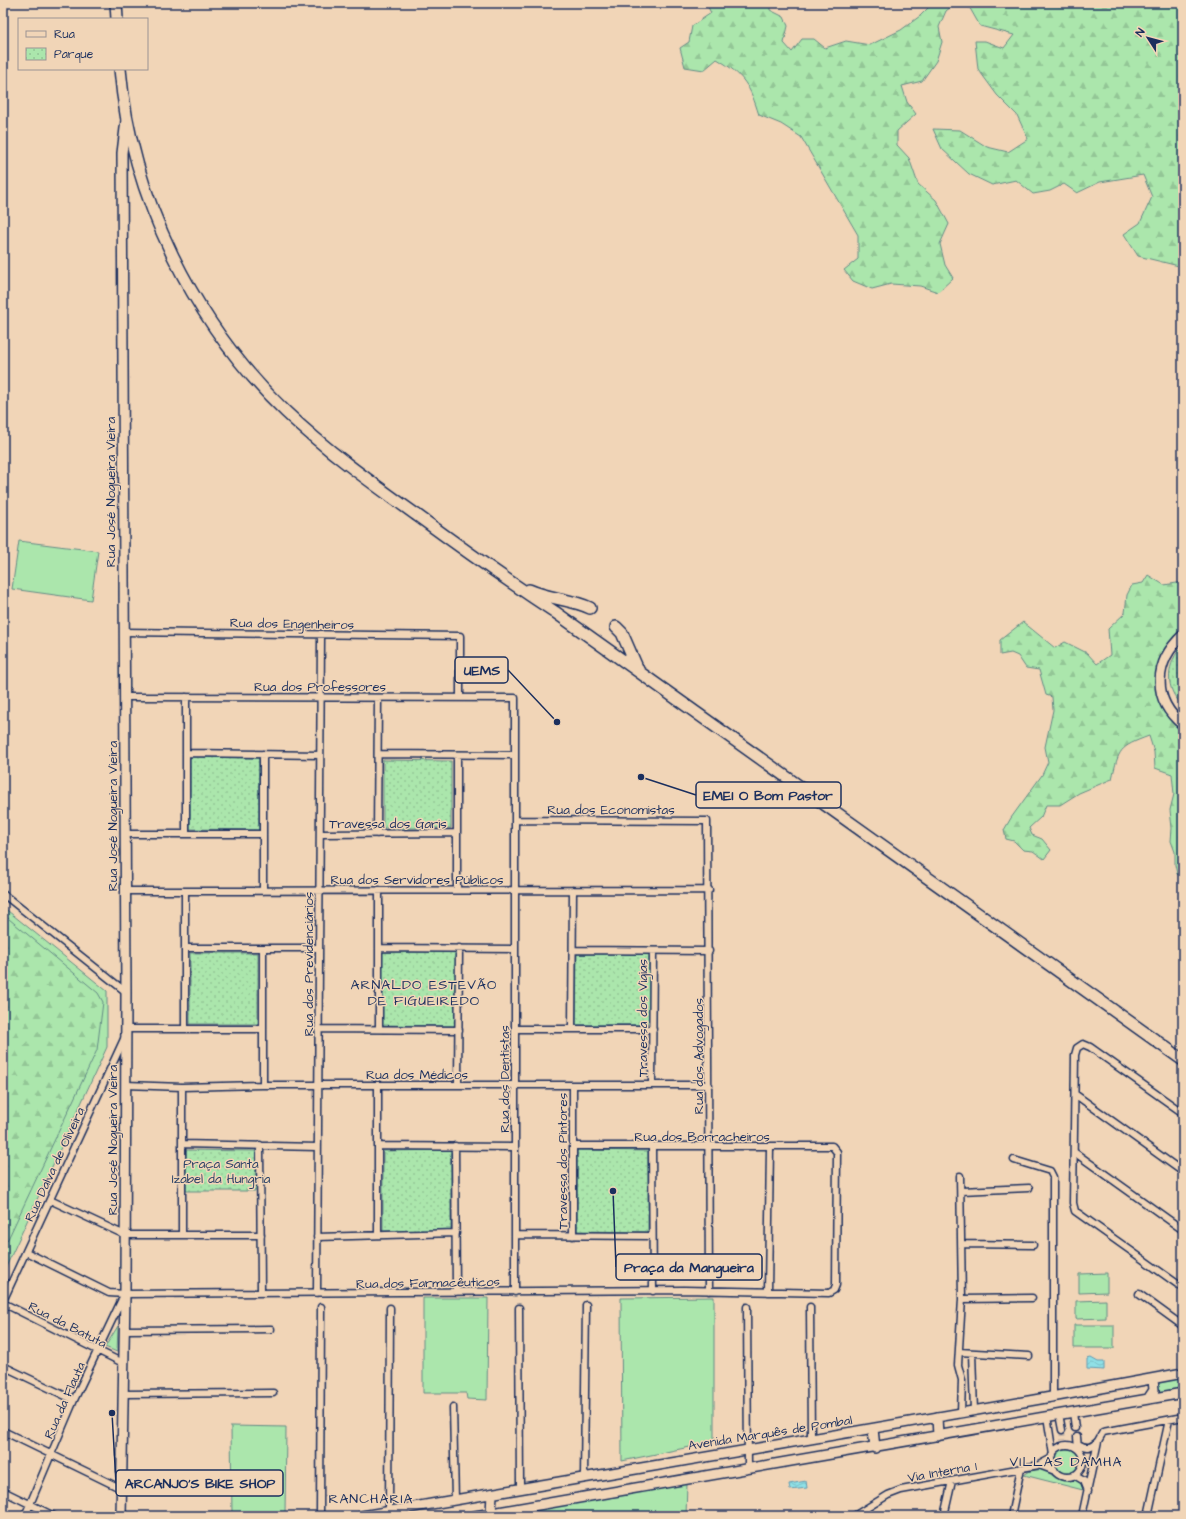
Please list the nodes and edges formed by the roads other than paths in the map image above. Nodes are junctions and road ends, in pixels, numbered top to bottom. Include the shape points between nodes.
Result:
1 (116, 3) edge
2 (117, 18) edge
3 (120, 70) edge
4 (126, 117) junction
5 (505, 579) junction
6 (590, 608) dead end
7 (616, 627) dead end
8 (124, 632) junction
9 (321, 634) junction
10 (1183, 635) edge
11 (639, 672) junction
12 (124, 697) junction
13 (186, 697) junction
14 (321, 698) junction
15 (378, 698) junction
16 (460, 698) junction
17 (515, 698) joint
18 (1183, 725) edge
19 (186, 753) junction
20 (263, 754) junction
21 (378, 754) junction
22 (320, 755) junction
23 (457, 755) junction
24 (515, 755) junction
25 (515, 820) junction
26 (707, 821) joint
27 (125, 834) junction
28 (186, 834) junction
29 (263, 834) junction
30 (320, 834) junction
31 (377, 834) junction
32 (457, 834) junction
33 (319, 890) junction
34 (379, 890) junction
35 (457, 890) junction
36 (515, 890) junction
37 (573, 890) junction
38 (708, 890) junction
39 (126, 891) junction
40 (185, 891) junction
41 (263, 891) junction
42 (3, 894) edge
43 (185, 948) junction
44 (263, 948) junction
45 (319, 948) junction
46 (379, 948) junction
47 (459, 948) junction
48 (515, 949) junction
49 (573, 950) junction
50 (653, 951) junction
51 (709, 951) junction
52 (126, 992) junction
53 (652, 1028) junction
54 (185, 1029) junction
55 (263, 1029) junction
56 (318, 1029) junction
57 (379, 1029) junction
58 (515, 1029) junction
59 (572, 1029) junction
60 (459, 1030) junction
61 (126, 1033) junction
62 (1183, 1060) edge
63 (126, 1085) junction
64 (318, 1085) junction
65 (378, 1085) junction
66 (458, 1085) junction
67 (515, 1085) junction
68 (573, 1085) junction
69 (652, 1085) junction
70 (709, 1085) junction
71 (263, 1086) junction
72 (182, 1087) junction
73 (1076, 1095) junction
74 (1183, 1113) edge
75 (182, 1144) junction
76 (260, 1145) junction
77 (317, 1146) junction
78 (378, 1146) junction
79 (455, 1146) junction
80 (515, 1146) junction
81 (573, 1146) junction
82 (652, 1146) junction
83 (709, 1147) junction
84 (770, 1147) junction
85 (1074, 1152) junction
86 (1014, 1160) dead end
87 (1183, 1172) edge
88 (960, 1176) dead end
89 (1029, 1188) dead end
90 (961, 1191) junction
91 (50, 1200) junction
92 (1183, 1230) edge
93 (456, 1233) junction
94 (378, 1234) junction
95 (125, 1235) junction
96 (182, 1235) junction
97 (261, 1235) junction
98 (515, 1235) junction
99 (573, 1236) junction
100 (652, 1236) junction
101 (317, 1237) junction
102 (962, 1244) junction
103 (1033, 1245) dead end
104 (26, 1252) junction
105 (836, 1285) joint
106 (1183, 1288) edge
107 (653, 1291) junction
108 (709, 1291) junction
109 (261, 1292) junction
110 (456, 1292) junction
111 (515, 1292) junction
112 (768, 1292) junction
113 (317, 1293) junction
114 (125, 1294) junction
115 (1139, 1294) dead end
116 (1032, 1298) dead end
117 (962, 1299) junction
118 (3, 1302) edge
119 (586, 1305) dead end
120 (321, 1307) dead end
121 (747, 1307) dead end
122 (810, 1307) dead end
123 (390, 1308) dead end
124 (519, 1308) dead end
125 (1183, 1326) edge
126 (271, 1329) dead end
127 (124, 1330) junction
128 (98, 1351) junction
129 (959, 1352) junction
130 (972, 1353) junction
131 (1030, 1356) dead end
132 (124, 1363) junction
133 (3, 1366) edge
134 (1183, 1373) edge
135 (1153, 1379) junction
136 (274, 1393) dead end
137 (1183, 1393) edge
138 (124, 1394) junction
139 (1053, 1397) junction
140 (74, 1400) junction
141 (1148, 1400) junction
142 (453, 1407) dead end
143 (974, 1411) junction
144 (1073, 1412) junction
145 (961, 1413) junction
146 (1059, 1414) junction
147 (1047, 1416) junction
148 (936, 1417) junction
149 (1183, 1417) edge
150 (1169, 1420) junction
151 (1076, 1428) dead end
152 (873, 1429) junction
153 (1062, 1430) tunnel mouth
154 (3, 1431) edge
155 (938, 1436) junction
156 (811, 1439) junction
157 (1098, 1441) junction
158 (1078, 1444) junction
159 (875, 1448) junction
160 (747, 1450) junction
161 (51, 1456) junction
162 (1052, 1457) junction
163 (1082, 1457) junction
164 (1095, 1457) junction
165 (1039, 1465) junction
166 (748, 1468) junction
167 (1021, 1468) junction
168 (1055, 1471) junction
169 (1076, 1474) junction
170 (1091, 1474) junction
171 (584, 1477) junction
172 (952, 1481) junction
173 (520, 1488) junction
174 (122, 1489) junction
175 (1088, 1490) junction
176 (3, 1491) edge
177 (492, 1494) junction
178 (455, 1500) junction
179 (31, 1504) junction
180 (389, 1511) junction
181 (491, 1513) junction
182 (25, 1516) edge
183 (54, 1516) edge
184 (121, 1516) edge
185 (320, 1516) edge
186 (362, 1516) edge
187 (475, 1516) edge
188 (854, 1516) edge
189 (944, 1516) edge
190 (1011, 1516) edge
191 (1082, 1516) edge
192 (1148, 1516) edge

1 - 2 highway
3 - 4 highway
4 - 5 highway via 143,181 159,226 200,306 239,361 271,397 316,439
4 - 8 main road, Rua José Nogueira Vieira via 122,153
5 - 6 highway via 540,595
5 - 11 highway
7 - 11 highway via 622,634
8 - 9 street, Rua dos Engenheiros
8 - 12 main road, Rua José Nogueira Vieira
9 - 14 street, Rua dos Previdenciários
9 - 16 street, Rua dos Engenheiros via 460,636
10 - 18 main road via 1165,657 1160,676 1166,704
11 - 62 highway
12 - 13 street, Rua dos Professores
12 - 27 main road, Rua José Nogueira Vieira
13 - 14 street, Rua dos Professores
13 - 19 street
14 - 15 street, Rua dos Professores
14 - 22 street, Rua dos Previdenciários
15 - 16 street, Rua dos Professores
15 - 21 street
16 - 17 street, Rua dos Professores
17 - 24 street, Rua dos Dentistas
19 - 20 street
19 - 28 street
20 - 22 street
20 - 29 street
21 - 23 street
21 - 31 street
22 - 30 street, Rua dos Previdenciários
23 - 24 street
23 - 32 street
24 - 25 street, Rua dos Dentistas
25 - 26 street, Rua dos Economistas
25 - 36 street, Rua dos Dentistas
26 - 38 street, Rua dos Advogados
27 - 28 street
27 - 39 main road, Rua José Nogueira Vieira
28 - 29 street
29 - 41 street
30 - 31 street, Travessa dos Garis
30 - 33 street, Rua dos Previdenciários
31 - 32 street, Travessa dos Garis
32 - 35 street
33 - 34 street, Rua dos Servidores Públicos
33 - 41 street, Rua dos Servidores Públicos
33 - 45 street, Rua dos Previdenciários
34 - 35 street, Rua dos Servidores Públicos
34 - 46 street
35 - 36 street, Rua dos Servidores Públicos
36 - 37 street, Rua dos Servidores Públicos
36 - 48 street, Rua dos Dentistas
37 - 38 street, Rua dos Servidores Públicos
37 - 49 street
38 - 51 street, Rua dos Advogados
39 - 40 street, Rua dos Servidores Públicos
39 - 52 main road, Rua José Nogueira Vieira
40 - 41 street, Rua dos Servidores Públicos
40 - 43 street
42 - 52 street
43 - 44 street
43 - 54 street
44 - 45 street
44 - 55 street
45 - 56 street, Rua dos Previdenciários
46 - 47 street
46 - 57 street
47 - 48 street
47 - 60 street
48 - 58 street, Rua dos Dentistas
49 - 50 street
49 - 59 street
50 - 51 street
50 - 53 street, Travessa dos Vigias
51 - 70 street, Rua dos Advogados
52 - 61 main road, Rua José Nogueira Vieira
53 - 59 street
53 - 69 street, Travessa dos Vigias
54 - 55 street
54 - 61 street
55 - 71 street
56 - 57 street
56 - 64 street, Rua dos Previdenciários
57 - 60 street
58 - 59 street
58 - 67 street, Rua dos Dentistas
60 - 66 street
61 - 63 main road, Rua José Nogueira Vieira
61 - 91 street, Rua Dalva de Oliveira
63 - 72 street, Rua dos Médicos
63 - 95 main road, Rua José Nogueira Vieira
64 - 65 street, Rua dos Médicos
64 - 71 street, Rua dos Médicos
64 - 77 street, Rua dos Previdenciários
65 - 66 street, Rua dos Médicos
65 - 78 street
66 - 67 street, Rua dos Médicos
67 - 68 street, Rua dos Médicos
67 - 80 street, Rua dos Dentistas
68 - 69 street, Rua dos Médicos
68 - 81 street, Travessa dos Pintores
69 - 70 street, Rua dos Médicos
70 - 83 street, Rua dos Advogados
71 - 72 street, Rua dos Médicos
72 - 75 street
73 - 74 street via 1075,1055 1077,1048 1083,1044
73 - 85 street
73 - 87 street
75 - 76 street
75 - 96 street
76 - 77 street
76 - 97 street
77 - 101 street, Rua dos Previdenciários
78 - 79 street
78 - 94 street
79 - 80 street
79 - 93 street
80 - 98 street, Rua dos Dentistas
81 - 82 street, Rua dos Borracheiros
81 - 99 street, Travessa dos Pintores
82 - 83 street, Rua dos Borracheiros
82 - 100 street
83 - 84 street, Rua dos Borracheiros
83 - 108 street, Rua dos Advogados
84 - 105 street, Rua dos Borracheiros via 832,1146 837,1152
84 - 112 street
85 - 92 street
85 - 106 street via 1075,1211
86 - 139 street via 1050,1171 1053,1177
88 - 90 street
89 - 90 street
90 - 102 street
91 - 95 street
91 - 104 street, Rua Dalva de Oliveira
93 - 94 street
93 - 110 street
94 - 101 street
95 - 96 street
95 - 114 main road, Rua José Nogueira Vieira
96 - 97 street
97 - 109 street
98 - 99 street
98 - 111 street, Rua dos Dentistas
99 - 100 street
100 - 107 street
101 - 113 street, Rua dos Previdenciários
102 - 103 street
102 - 117 street
104 - 114 street, Rua dos Farmacêuticos via 109,1293
104 - 118 street, Rua Dalva de Oliveira
105 - 112 street, Rua dos Farmacêuticos via 829,1293
107 - 108 street, Rua dos Farmacêuticos
107 - 111 street, Rua dos Farmacêuticos
108 - 112 street, Rua dos Farmacêuticos
109 - 113 street, Rua dos Farmacêuticos
109 - 114 street, Rua dos Farmacêuticos
110 - 111 street, Rua dos Farmacêuticos
110 - 113 street, Rua dos Farmacêuticos
114 - 127 main road, Rua José Nogueira Vieira
114 - 128 street, Rua da Flauta
115 - 125 street
116 - 117 street
117 - 129 street
118 - 128 street, Rua da Batuta
119 - 171 street
120 - 185 street
121 - 160 street
122 - 156 street
123 - 180 street
124 - 173 street
126 - 127 street
127 - 132 main road, Rua José Nogueira Vieira
128 - 132 street, Rua da Batuta
128 - 140 street, Rua da Flauta
129 - 130 street
129 - 145 street via 958,1365 962,1380
130 - 131 street
130 - 143 street
132 - 138 main road, Rua José Nogueira Vieira
133 - 140 street
134 - 135 main road, Avenida Marquês de Pombal
135 - 139 main road, Avenida Marquês de Pombal
135 - 141 main road via 1154,1390
136 - 138 street
137 - 141 main road
138 - 174 main road, Rua José Nogueira Vieira
139 - 143 main road, Avenida Marquês de Pombal
140 - 161 street, Rua da Flauta
141 - 144 main road
142 - 178 street
143 - 145 main road, Avenida Marquês de Pombal
144 - 146 main road
144 - 151 street
145 - 148 main road, Avenida Marquês de Pombal
146 - 147 main road
146 - 153 street
147 - 155 main road
147 - 162 street
148 - 152 main road, Avenida Marquês de Pombal
148 - 155 main road
149 - 150 street
150 - 157 street via 1103,1432
150 - 192 street
152 - 156 main road, Avenida Marquês de Pombal
152 - 159 main road
154 - 161 street
155 - 159 main road
156 - 160 main road, Avenida Marquês de Pombal
157 - 158 street via 1091,1447
157 - 164 street
158 - 162 street via 1071,1446 1063,1443
158 - 163 street
159 - 166 main road
160 - 166 street
160 - 171 main road, Avenida Marquês de Pombal
161 - 174 street
161 - 179 street, Rua da Flauta
162 - 165 street
162 - 168 street
163 - 164 street
163 - 169 street via 1083,1464
164 - 170 street
165 - 167 street, Via Interna 1
165 - 168 street
166 - 181 main road
167 - 172 street, Via Interna 1
167 - 190 street
168 - 169 street via 1063,1476
169 - 170 street
169 - 175 street via 1084,1481
170 - 175 street
171 - 173 main road, Avenida Marquês de Pombal
172 - 188 street, Via Interna 1 via 901,1490
172 - 189 street
173 - 177 main road, Avenida Marquês de Pombal
174 - 184 main road, Rua José Nogueira Vieira
175 - 191 street
176 - 179 street
177 - 178 main road, Avenida Marquês de Pombal
177 - 181 main road
178 - 180 main road, Avenida Marquês de Pombal
179 - 182 street, Rua da Flauta
179 - 183 street
180 - 186 main road, Avenida Marquês de Pombal
181 - 187 main road

